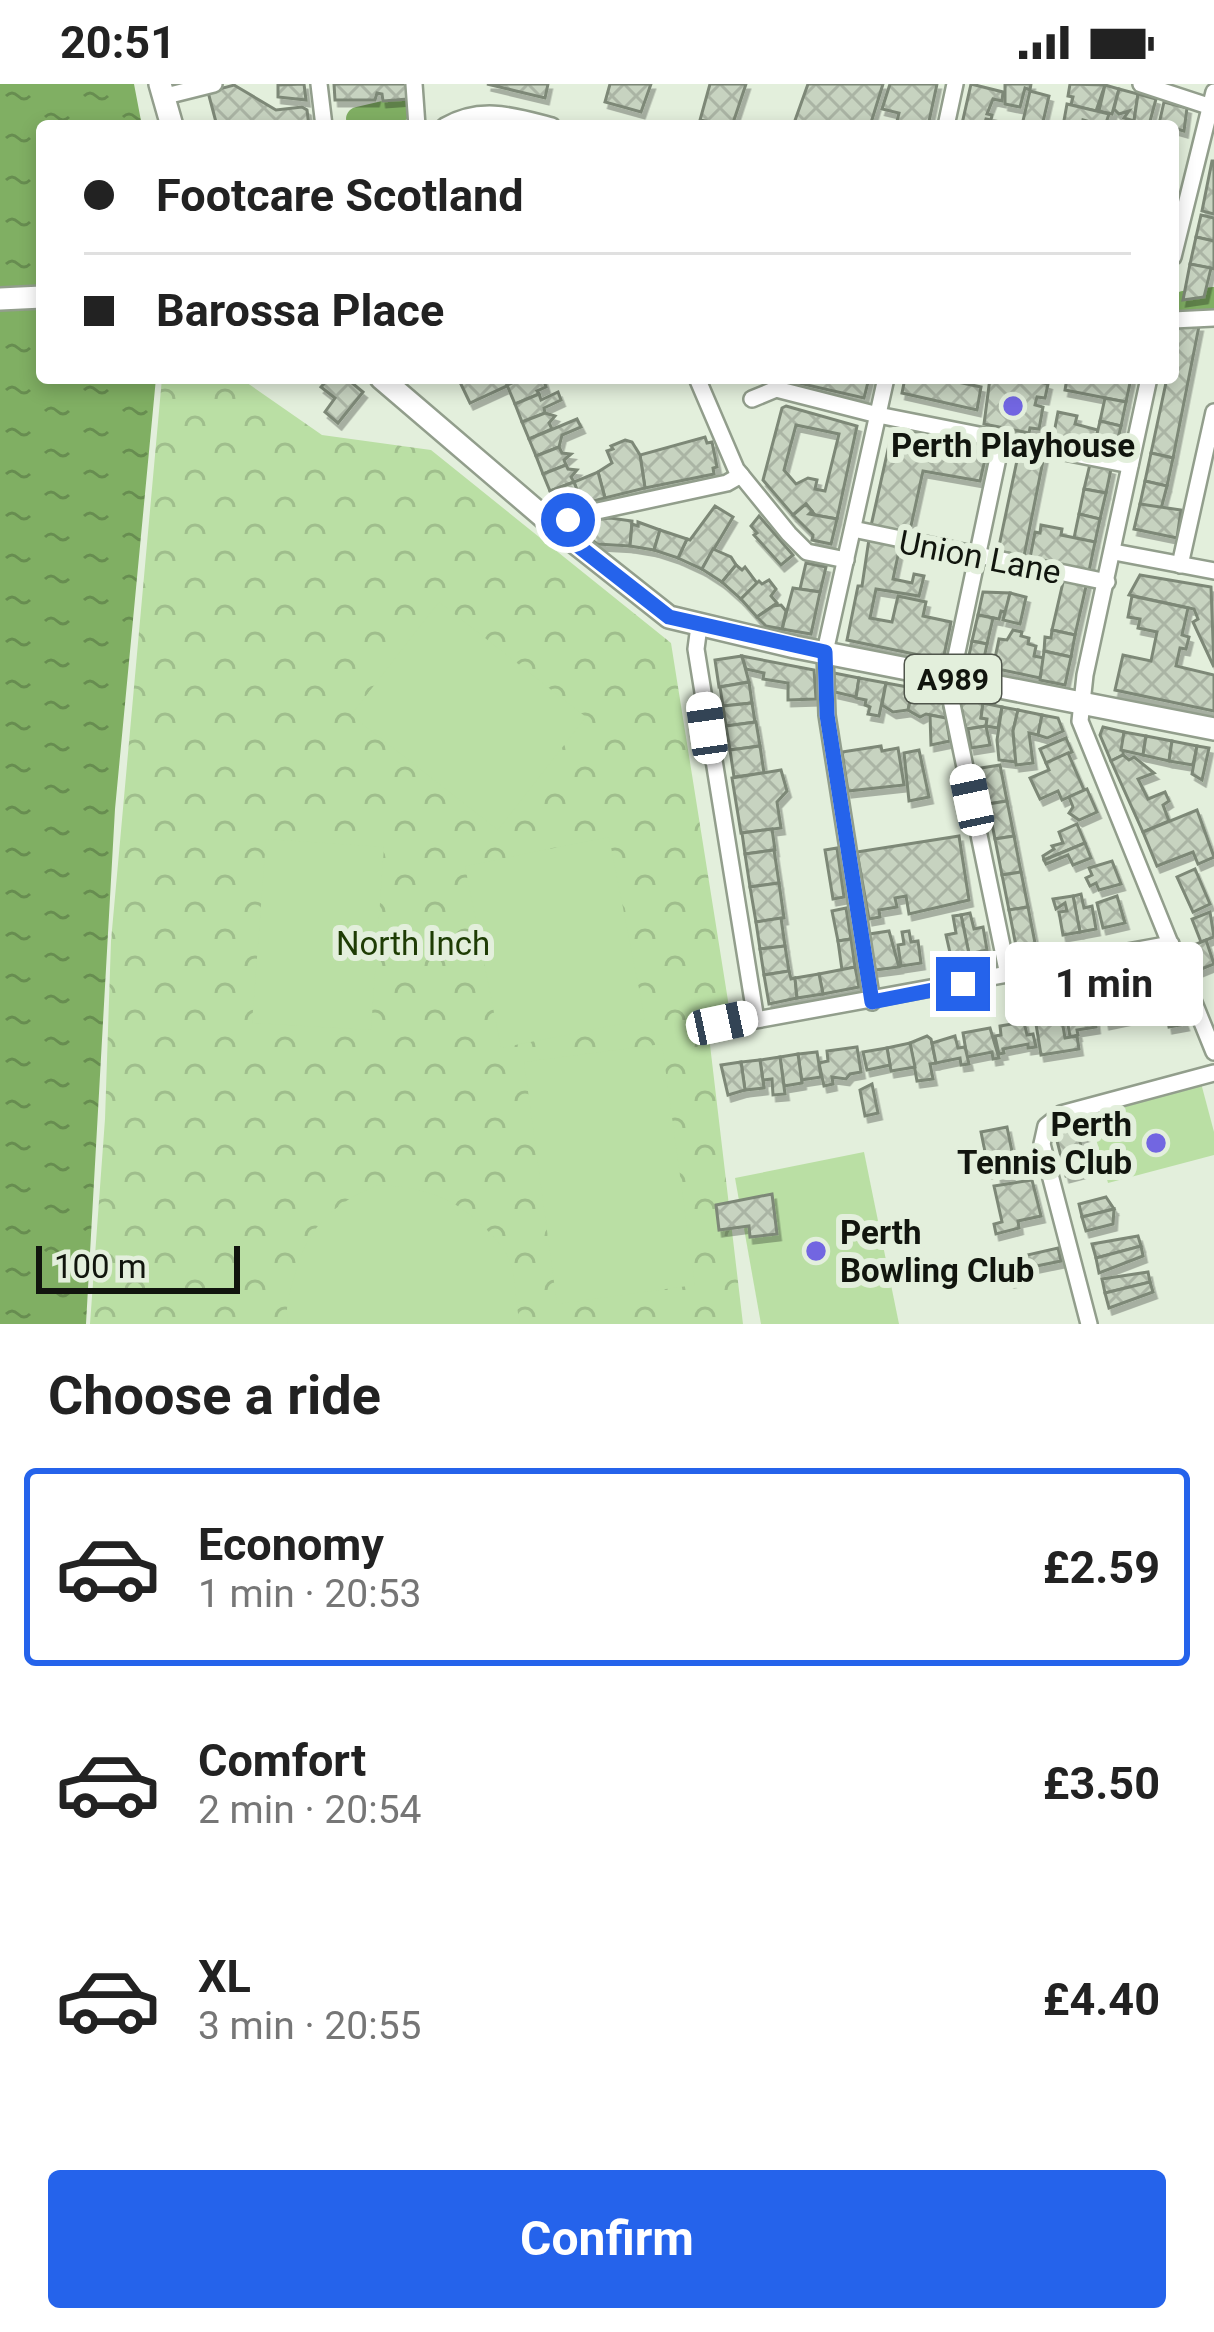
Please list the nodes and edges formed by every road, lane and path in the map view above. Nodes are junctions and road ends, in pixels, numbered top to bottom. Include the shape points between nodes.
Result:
1 (214, 84) edge
2 (319, 84) edge
3 (414, 84) edge
4 (955, 84) edge
5 (1141, 84) edge
6 (161, 91) edge
7 (1213, 102) edge
8 (170, 120) edge
9 (323, 120) edge
10 (417, 120) edge
11 (455, 120) edge
12 (529, 120) edge
13 (947, 120) edge
14 (1179, 234) edge
15 (36, 297) edge
16 (0, 299) edge
17 (1214, 318) edge
18 (1179, 320) edge
19 (700, 384) edge
20 (885, 384) edge
21 (1148, 384) edge
22 (409, 387) edge
23 (752, 399) dead end
24 (1214, 412) edge
25 (878, 415) junction
26 (1002, 439) junction
27 (1130, 465) junction
28 (741, 475) junction
29 (853, 529) junction
30 (558, 530) junction
31 (1114, 552) junction
32 (979, 557) junction
33 (845, 560) junction
34 (1180, 565) junction
35 (1214, 571) edge
36 (1107, 582) junction
37 (699, 626) junction
38 (825, 652) junction
39 (952, 678) junction
40 (1082, 703) junction
41 (1214, 729) edge
42 (1172, 944) junction
43 (1008, 975) junction
44 (1205, 1001) edge
45 (872, 1002) junction
46 (758, 1019) junction
47 (722, 1023) dead end
48 (1214, 1052) edge
49 (1214, 1073) edge
50 (1089, 1324) edge

1 - 6 street
2 - 9 street
3 - 10 street
4 - 13 street
5 - 7 street
6 - 8 main road
7 - 14 street
11 - 12 street via 499,112
15 - 16 main road
17 - 18 street
19 - 28 street
20 - 25 street
21 - 27 street
22 - 30 main road, A989
23 - 25 street via 776,388
24 - 34 street
25 - 26 street
25 - 29 street
26 - 27 street
26 - 32 street
27 - 31 street
28 - 30 street via 589,512
28 - 33 street via 803,550
29 - 32 street, Union Lane
29 - 33 street
30 - 37 main road, A989 via 659,612
31 - 34 street
31 - 36 street
32 - 36 street, Union Lane
32 - 39 street
33 - 38 street
34 - 35 street
36 - 40 street
37 - 38 main road, A989
37 - 46 street via 696,649
38 - 39 main road, A989
38 - 45 street via 827,715
39 - 40 main road, A989
39 - 43 street
40 - 41 main road, A989
40 - 42 street via 1084,733
42 - 43 street
42 - 44 street
43 - 45 street
44 - 48 street
45 - 46 street
46 - 47 street
49 - 50 street via 1061,1114 1046,1126 1042,1144

